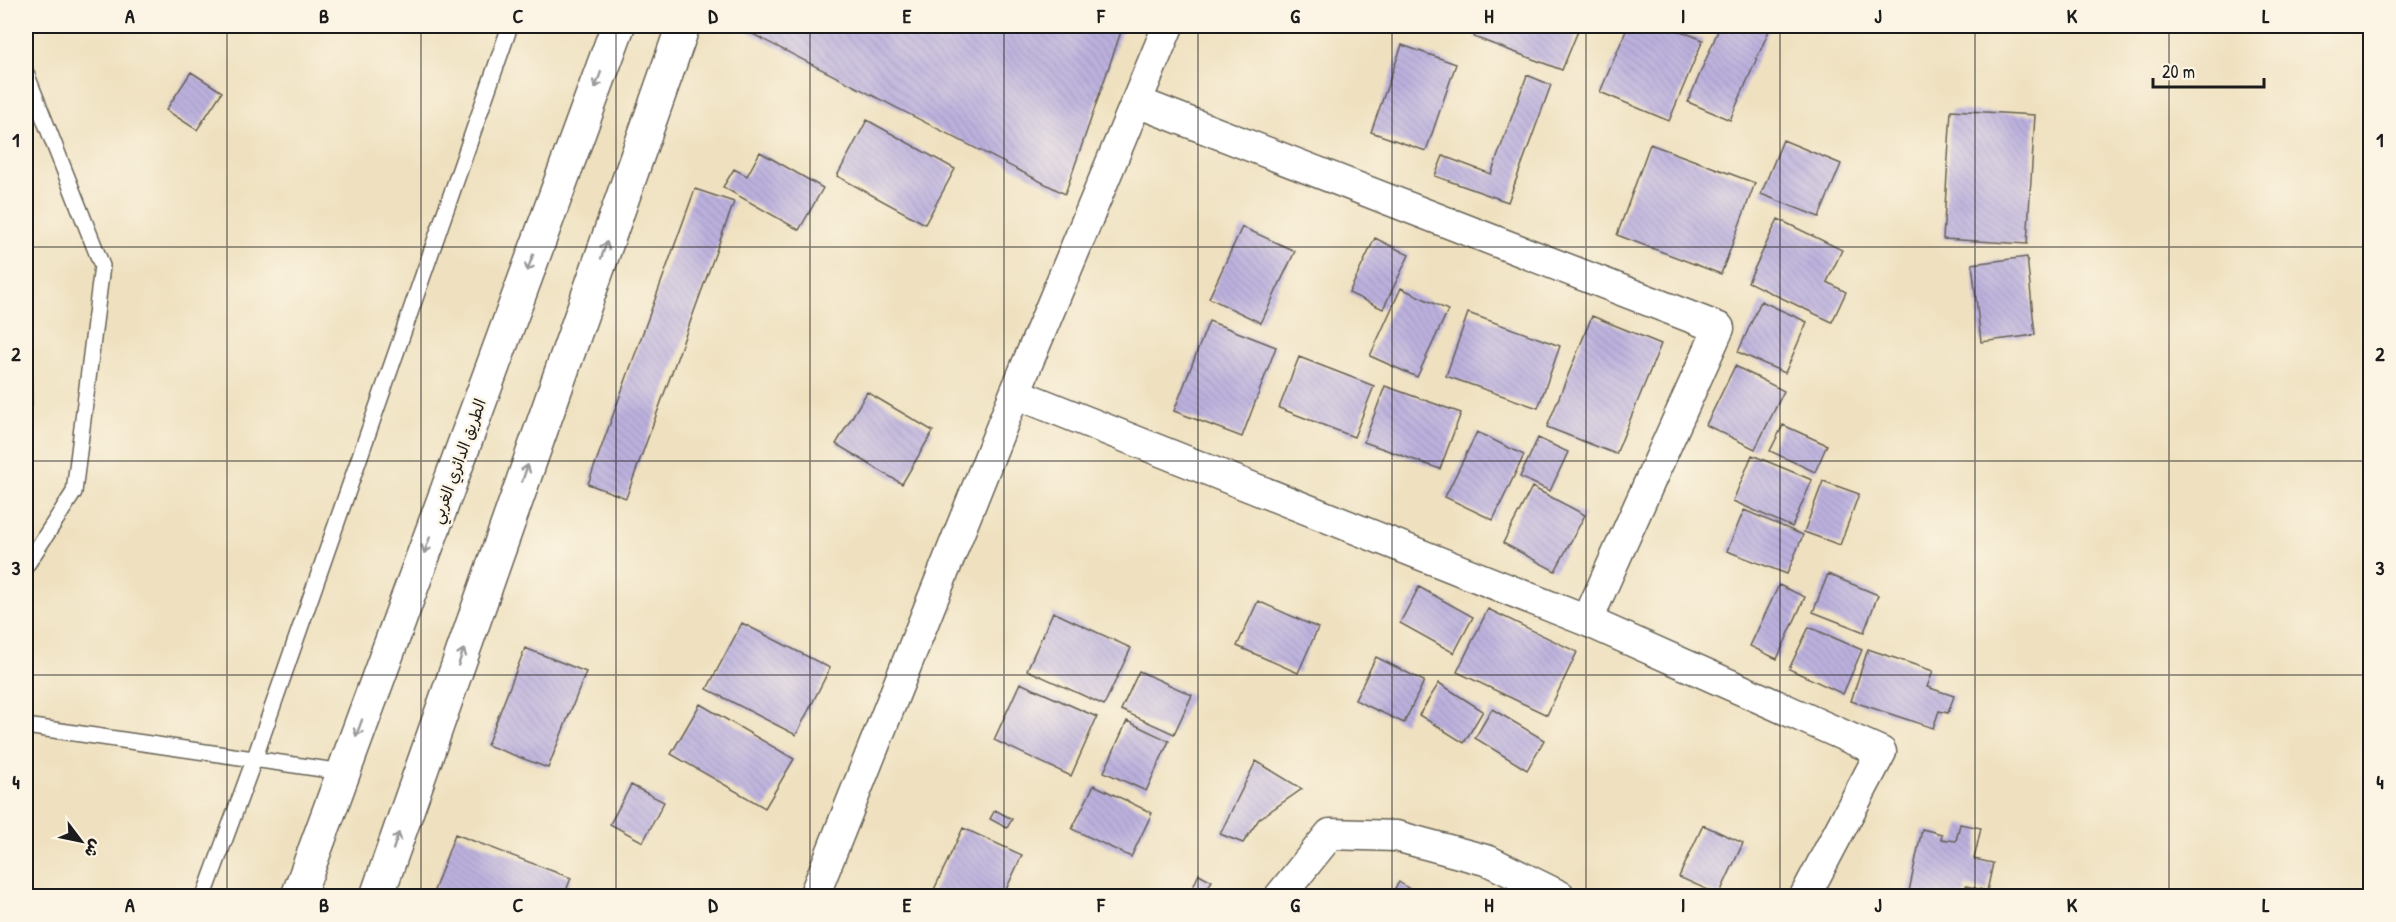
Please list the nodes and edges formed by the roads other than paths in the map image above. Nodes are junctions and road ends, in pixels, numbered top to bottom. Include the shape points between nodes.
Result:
1 (510, 26) edge
2 (618, 26) edge
3 (683, 26) edge
4 (1168, 26) edge
5 (26, 73) edge
6 (1137, 102) junction
7 (1015, 393) junction
8 (26, 566) edge
9 (1587, 621) junction
10 (26, 726) edge
11 (254, 760) junction
12 (343, 772) junction
13 (204, 897) edge
14 (298, 897) edge
15 (376, 897) edge
16 (814, 897) edge
17 (1280, 897) edge
18 (1560, 897) edge
19 (1805, 897) edge

1 - 11 lane
2 -> 12 main road, الطريق الدائري الغربي
15 -> 3 main road
4 - 6 street
5 - 8 lane via 102,266 74,492
6 - 7 street
6 - 9 street via 1719,328
7 - 9 street
7 - 16 street
9 - 19 street via 1881,752
10 - 11 lane
11 - 12 lane
11 - 13 lane
12 - 14 main road, الطريق الدائري الغربي
17 - 18 street via 1330,834 1396,836 1490,861

